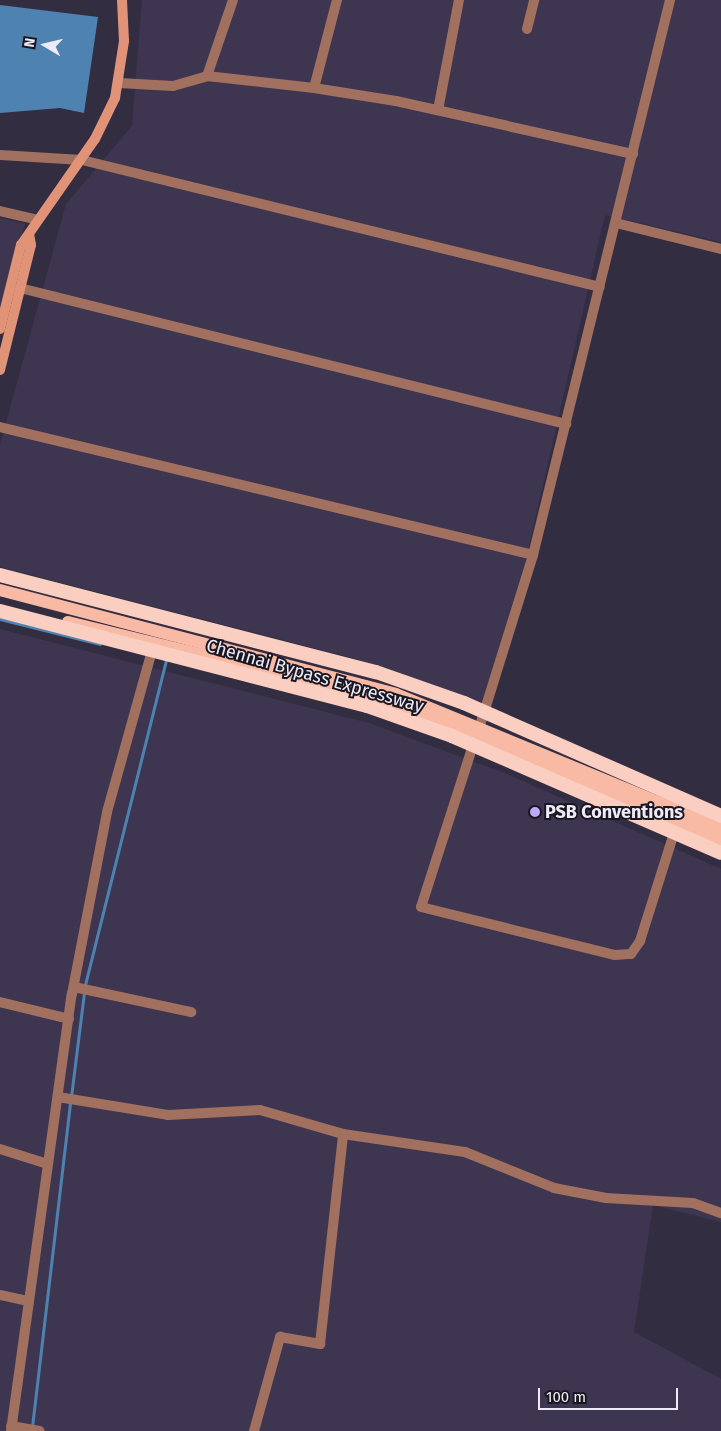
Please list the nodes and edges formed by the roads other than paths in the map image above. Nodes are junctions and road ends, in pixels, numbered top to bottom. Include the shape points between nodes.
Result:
1 (122, 0) edge
2 (233, 0) edge
3 (337, 0) edge
4 (459, 0) edge
5 (534, 0) edge
6 (670, 0) edge
7 (527, 29) dead end
8 (207, 76) junction
9 (119, 84) junction
10 (314, 88) junction
11 (438, 110) junction
12 (633, 154) junction
13 (0, 155) edge
14 (82, 160) junction
15 (0, 211) edge
16 (38, 220) junction
17 (616, 223) junction
18 (29, 234) junction
19 (721, 249) edge
20 (600, 287) junction
21 (20, 288) junction
22 (0, 329) edge
23 (0, 370) edge
24 (566, 424) junction
25 (0, 427) edge
26 (533, 555) junction
27 (0, 575) edge
28 (0, 590) edge
29 (0, 605) edge
30 (0, 611) edge
31 (158, 630) junction
32 (151, 653) junction
33 (478, 731) junction
34 (721, 816) edge
35 (678, 822) junction
36 (721, 828) edge
37 (721, 840) edge
38 (721, 853) edge
39 (74, 987) junction
40 (0, 1002) edge
41 (191, 1012) dead end
42 (69, 1019) junction
43 (66, 1099) junction
44 (343, 1134) junction
45 (0, 1149) edge
46 (48, 1164) junction
47 (721, 1213) edge
48 (0, 1294) edge
49 (28, 1301) junction
50 (11, 1428) edge
51 (40, 1431) edge
52 (254, 1431) edge

1 - 9 main road
2 - 8 street
3 - 10 street
4 - 11 street
5 - 7 street
6 - 12 street
8 - 9 street via 173,86
8 - 10 street
9 - 14 main road via 109,112
10 - 11 street
11 - 12 street
12 - 17 street
13 - 14 street
14 - 16 main road
14 - 20 street
15 - 16 street
16 - 18 main road
17 - 19 street
17 - 20 street
18 - 21 main road via 31,245
18 - 22 main road via 21,245
20 - 24 street
21 - 23 main road
21 - 24 street
24 - 26 street
25 - 26 street
26 - 33 street
27 - 34 highway, Chennai Bypass Expressway, bridge via 376,672 464,703
28 - 31 main road
29 - 32 main road
30 - 38 highway, Chennai Bypass Expressway, bridge via 367,706 452,736
31 - 32 street
31 - 33 main road via 396,694
32 - 33 main road via 382,702
32 - 39 street via 107,812
33 - 35 main road
33 - 35 street via 421,907 615,955 630,954 640,941
33 - 36 main road
35 - 37 main road
39 - 41 street
39 - 42 street
40 - 42 street
42 - 43 street
43 - 44 street via 168,1115 260,1110
43 - 46 street
44 - 47 street via 465,1152 554,1188 606,1198 693,1203
44 - 52 street via 320,1344 280,1337
45 - 46 street
46 - 49 street
48 - 49 street
49 - 50 street
50 - 51 street

